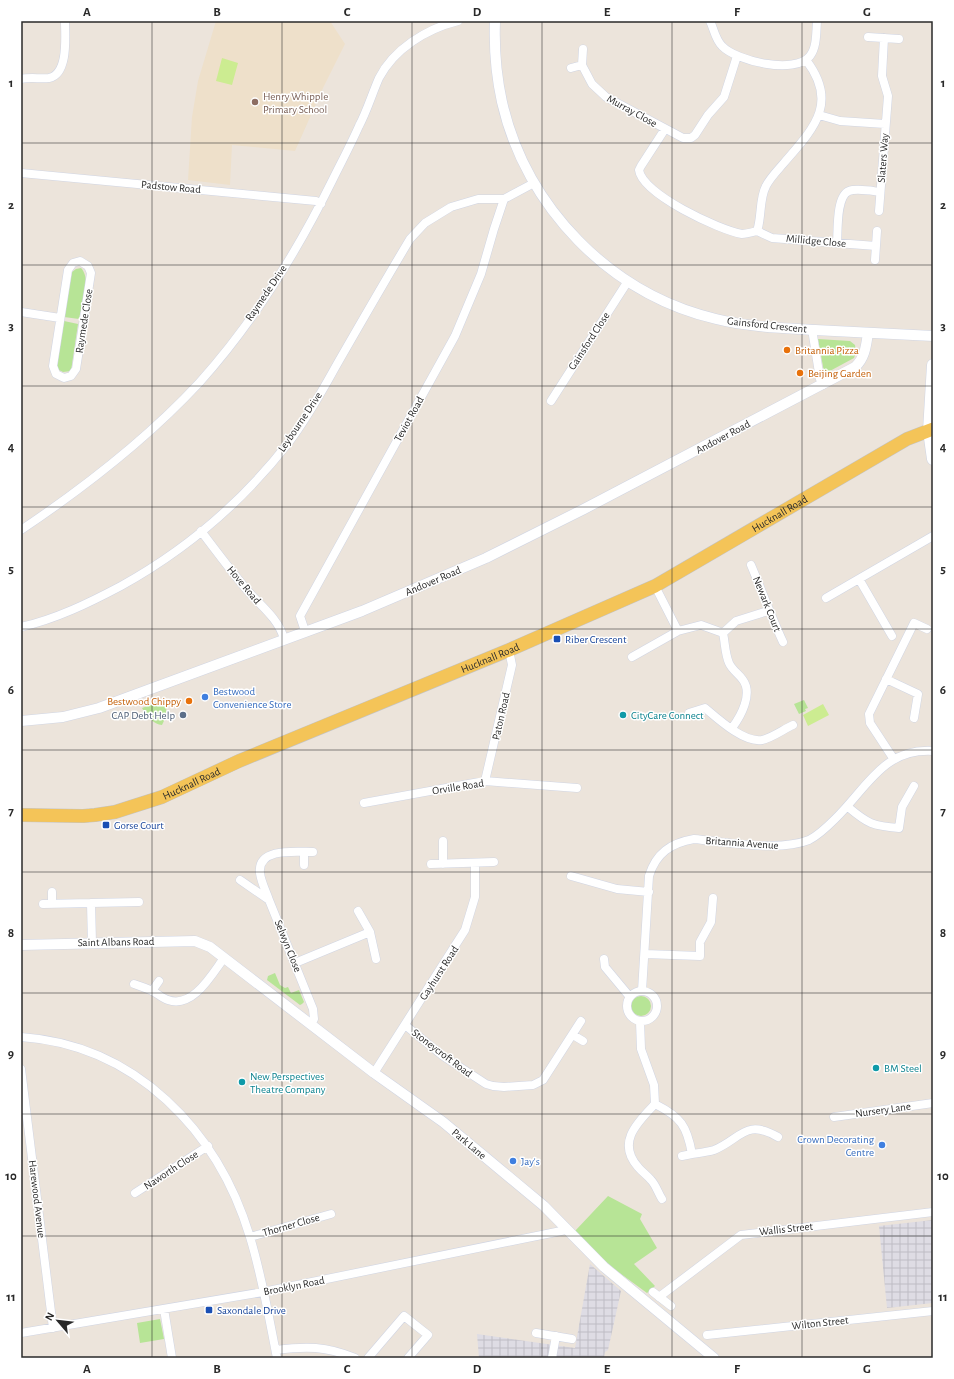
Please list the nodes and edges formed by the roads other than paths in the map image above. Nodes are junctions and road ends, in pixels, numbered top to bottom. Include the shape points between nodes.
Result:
1 (65, 21) edge
2 (458, 21) edge
3 (495, 21) edge
4 (710, 21) edge
5 (816, 21) edge
6 (868, 37) dead end
7 (884, 38) junction
8 (899, 39) dead end
9 (583, 49) dead end
10 (737, 56) junction
11 (806, 60) junction
12 (582, 66) junction
13 (571, 68) dead end
14 (21, 79) edge
15 (819, 115) junction
16 (885, 124) junction
17 (665, 129) junction
18 (21, 173) edge
19 (534, 183) junction
20 (880, 192) junction
21 (504, 199) junction
22 (321, 204) junction
23 (879, 211) dead end
24 (757, 231) junction
25 (877, 231) dead end
26 (837, 243) junction
27 (876, 246) junction
28 (875, 260) dead end
29 (628, 281) junction
30 (21, 312) edge
31 (60, 318) junction
32 (812, 329) junction
33 (868, 333) junction
34 (933, 336) edge
35 (933, 365) edge
36 (823, 385) junction
37 (551, 401) dead end
38 (931, 430) edge
39 (933, 458) edge
40 (21, 530) edge
41 (201, 531) junction
42 (933, 536) edge
43 (751, 565) dead end
44 (859, 579) junction
45 (655, 586) junction
46 (826, 598) dead end
47 (768, 611) junction
48 (21, 627) edge
49 (927, 629) dead end
50 (305, 631) junction
51 (678, 631) junction
52 (723, 633) junction
53 (892, 636) dead end
54 (284, 639) junction
55 (783, 642) dead end
56 (509, 650) junction
57 (632, 657) dead end
58 (886, 679) junction
59 (689, 713) dead end
60 (914, 718) dead end
61 (21, 721) edge
62 (793, 724) dead end
63 (732, 728) junction
64 (933, 751) edge
65 (893, 758) junction
66 (485, 781) junction
67 (914, 786) dead end
68 (577, 788) dead end
69 (364, 803) dead end
70 (848, 807) junction
71 (21, 815) edge
72 (443, 841) dead end
73 (304, 852) junction
74 (313, 852) dead end
75 (494, 862) dead end
76 (475, 863) junction
77 (431, 864) dead end
78 (444, 864) junction
79 (304, 865) dead end
80 (571, 876) dead end
81 (240, 880) dead end
82 (52, 892) dead end
83 (648, 892) junction
84 (713, 898) dead end
85 (269, 900) junction
86 (139, 902) dead end
87 (91, 903) junction
88 (42, 904) dead end
89 (52, 904) junction
90 (358, 911) dead end
91 (370, 932) junction
92 (92, 943) junction
93 (21, 944) edge
94 (210, 947) joint
95 (645, 954) junction
96 (224, 958) junction
97 (604, 959) dead end
98 (376, 960) dead end
99 (295, 963) junction
100 (159, 981) dead end
101 (134, 984) dead end
102 (152, 991) junction
103 (642, 991) junction
104 (630, 997) junction
105 (581, 1021) dead end
106 (640, 1021) junction
107 (311, 1024) junction
108 (405, 1025) junction
109 (573, 1035) junction
110 (21, 1037) edge
111 (583, 1041) dead end
112 (21, 1069) edge
113 (374, 1072) junction
114 (933, 1103) edge
115 (655, 1104) junction
116 (834, 1116) dead end
117 (778, 1136) dead end
118 (208, 1146) junction
119 (692, 1154) junction
120 (682, 1156) dead end
121 (135, 1193) dead end
122 (662, 1199) dead end
123 (933, 1212) edge
124 (331, 1214) dead end
125 (566, 1230) junction
126 (250, 1237) junction
127 (263, 1292) junction
128 (671, 1306) dead end
129 (164, 1309) junction
130 (933, 1311) edge
131 (53, 1328) junction
132 (21, 1333) edge
133 (536, 1333) dead end
134 (707, 1335) dead end
135 (556, 1336) junction
136 (572, 1338) dead end
137 (277, 1354) edge
138 (172, 1358) edge
139 (355, 1358) edge
140 (368, 1358) edge
141 (408, 1358) edge
142 (552, 1358) edge
143 (714, 1358) edge

1 - 14 street via 65,55 58,72 48,78
2 - 22 street, Raymede Drive via 428,31 390,62 380,77 360,126
3 - 19 street, Gainsford Crescent via 495,61 502,101 514,142
4 - 10 street via 720,44
5 - 11 street via 815,44
6 - 7 street
7 - 8 street
7 - 16 street, Slaters Way via 882,76 888,96
9 - 12 street
10 - 11 street via 783,65 793,65
10 - 17 street, Murray Close via 724,97 695,135 683,138
11 - 15 street via 820,86
12 - 13 street
12 - 17 street, Murray Close via 592,84 606,97
15 - 16 street via 840,121
15 - 24 street via 810,133 765,187
16 - 20 street, Slaters Way
17 - 24 street via 639,170 642,178 669,201 699,218 742,234
18 - 22 street, Padstow Road via 316,201
19 - 21 street, Leybourne Drive
19 - 29 street, Gainsford Crescent via 572,234 605,265
20 - 23 street, Slaters Way
20 - 26 street, Slaters Way via 850,190 844,194 840,200
21 - 41 street, Leybourne Drive via 478,199 451,207 425,223 410,240 290,441 258,479
21 - 50 street, Teviot Road via 481,274 455,336 300,616
22 - 40 street, Raymede Drive via 270,291 199,382 128,451 71,496
24 - 26 street, Millidge Close via 772,238
25 - 27 street
26 - 27 street, Millidge Close
27 - 28 street
29 - 32 street, Gainsford Crescent via 662,300 715,319 757,326
29 - 37 street, Gainsford Close
30 - 31 street
31 - 31 street, Raymede Close via 68,270 73,263 80,261 88,266 91,273 76,370 71,376 64,378 56,374 53,366
32 - 33 street, Gainsford Crescent
32 - 36 street
33 - 34 street, Gainsford Crescent
33 - 36 street, Andover Road via 861,362
35 - 38 main road
36 - 50 street, Andover Road via 508,548 362,611
38 - 39 main road
38 - 45 main road, Hucknall Road via 907,440
41 - 48 street, Leybourne Drive via 150,569 93,601 48,620
41 - 54 street, Hove Road via 247,590 276,621
42 - 44 street
43 - 47 street, Newark Court via 766,598
44 - 46 street
44 - 53 street
45 - 51 street
45 - 56 main road, Hucknall Road
47 - 52 street via 736,621
47 - 55 street, Newark Court
49 - 58 street via 914,623
50 - 54 street, Andover Road
51 - 52 street via 701,625
51 - 57 street
52 - 63 street via 730,664 744,680 747,688 740,717
54 - 61 street, Andover Road via 99,708 63,717
56 - 66 street, Paton Road via 512,665
56 - 71 main road, Hucknall Road via 239,761 144,804 115,812 82,816
58 - 60 street via 918,694
58 - 65 street via 868,719
59 - 63 street via 705,708
62 - 63 street via 762,740 751,740
64 - 65 street, Britannia Avenue via 908,752
65 - 70 street, Britannia Avenue via 882,766
66 - 68 street, Orville Road
66 - 69 street, Orville Road
67 - 70 street via 902,807 899,828 876,826 865,822
70 - 83 street, Britannia Avenue via 824,831 795,844 780,846 694,840 681,841 669,846 653,864
72 - 78 street
73 - 74 street
73 - 79 street
73 - 85 street via 281,852 263,861 260,873
75 - 76 street
76 - 78 street
76 - 108 street, Gayhurst Road via 475,898 465,930
77 - 78 street
80 - 83 street via 617,889
81 - 85 street
82 - 89 street
83 - 95 street, Britannia Avenue
84 - 95 street via 711,922 700,942 700,956
85 - 99 street, Selwyn Close
86 - 87 street
87 - 89 street
87 - 92 street
88 - 89 street
90 - 91 street
91 - 98 street
91 - 99 street
92 - 93 street, Saint Albans Road
92 - 94 street, Saint Albans Road via 195,941
94 - 96 street, Park Lane
95 - 103 street, Britannia Avenue
96 - 102 street via 196,994 187,1000 168,1000
96 - 107 street, Park Lane
97 - 104 street via 605,967
99 - 107 street, Selwyn Close via 313,1010 314,1019
100 - 102 street
101 - 102 street
103 - 104 street
103 - 106 street via 655,998 657,1007 653,1016
104 - 106 street via 627,1005 629,1014
105 - 109 street, Stoneycroft Road
106 - 115 street via 641,1049 654,1085
107 - 113 street, Park Lane
108 - 109 street, Stoneycroft Road via 443,1056 493,1086 533,1085 543,1080
108 - 113 street, Gayhurst Road
109 - 111 street
110 - 118 street via 86,1051 128,1071 172,1103
112 - 131 street, Harewood Avenue
113 - 125 street, Park Lane via 443,1122 544,1206
114 - 116 street, Nursery Lane
115 - 119 street via 672,1112 682,1123 689,1136
115 - 122 street via 634,1127 628,1146 636,1166 652,1180
117 - 119 street via 758,1129 747,1131 714,1150
118 - 121 street, Naworth Close
118 - 126 street via 231,1189
119 - 120 street
123 - 128 street, Wallis Street via 741,1235 656,1295
124 - 126 street, Thorner Close
125 - 127 street, Brooklyn Road
125 - 143 street, Park Lane via 604,1267
126 - 127 street
127 - 129 street, Brooklyn Road
127 - 137 street
129 - 131 street, Brooklyn Road
129 - 138 street
130 - 134 street, Wilton Street
131 - 132 street, Brooklyn Road
133 - 135 street
135 - 136 street
135 - 142 street
137 - 139 street via 297,1347 321,1347
140 - 141 street via 404,1316 428,1335

